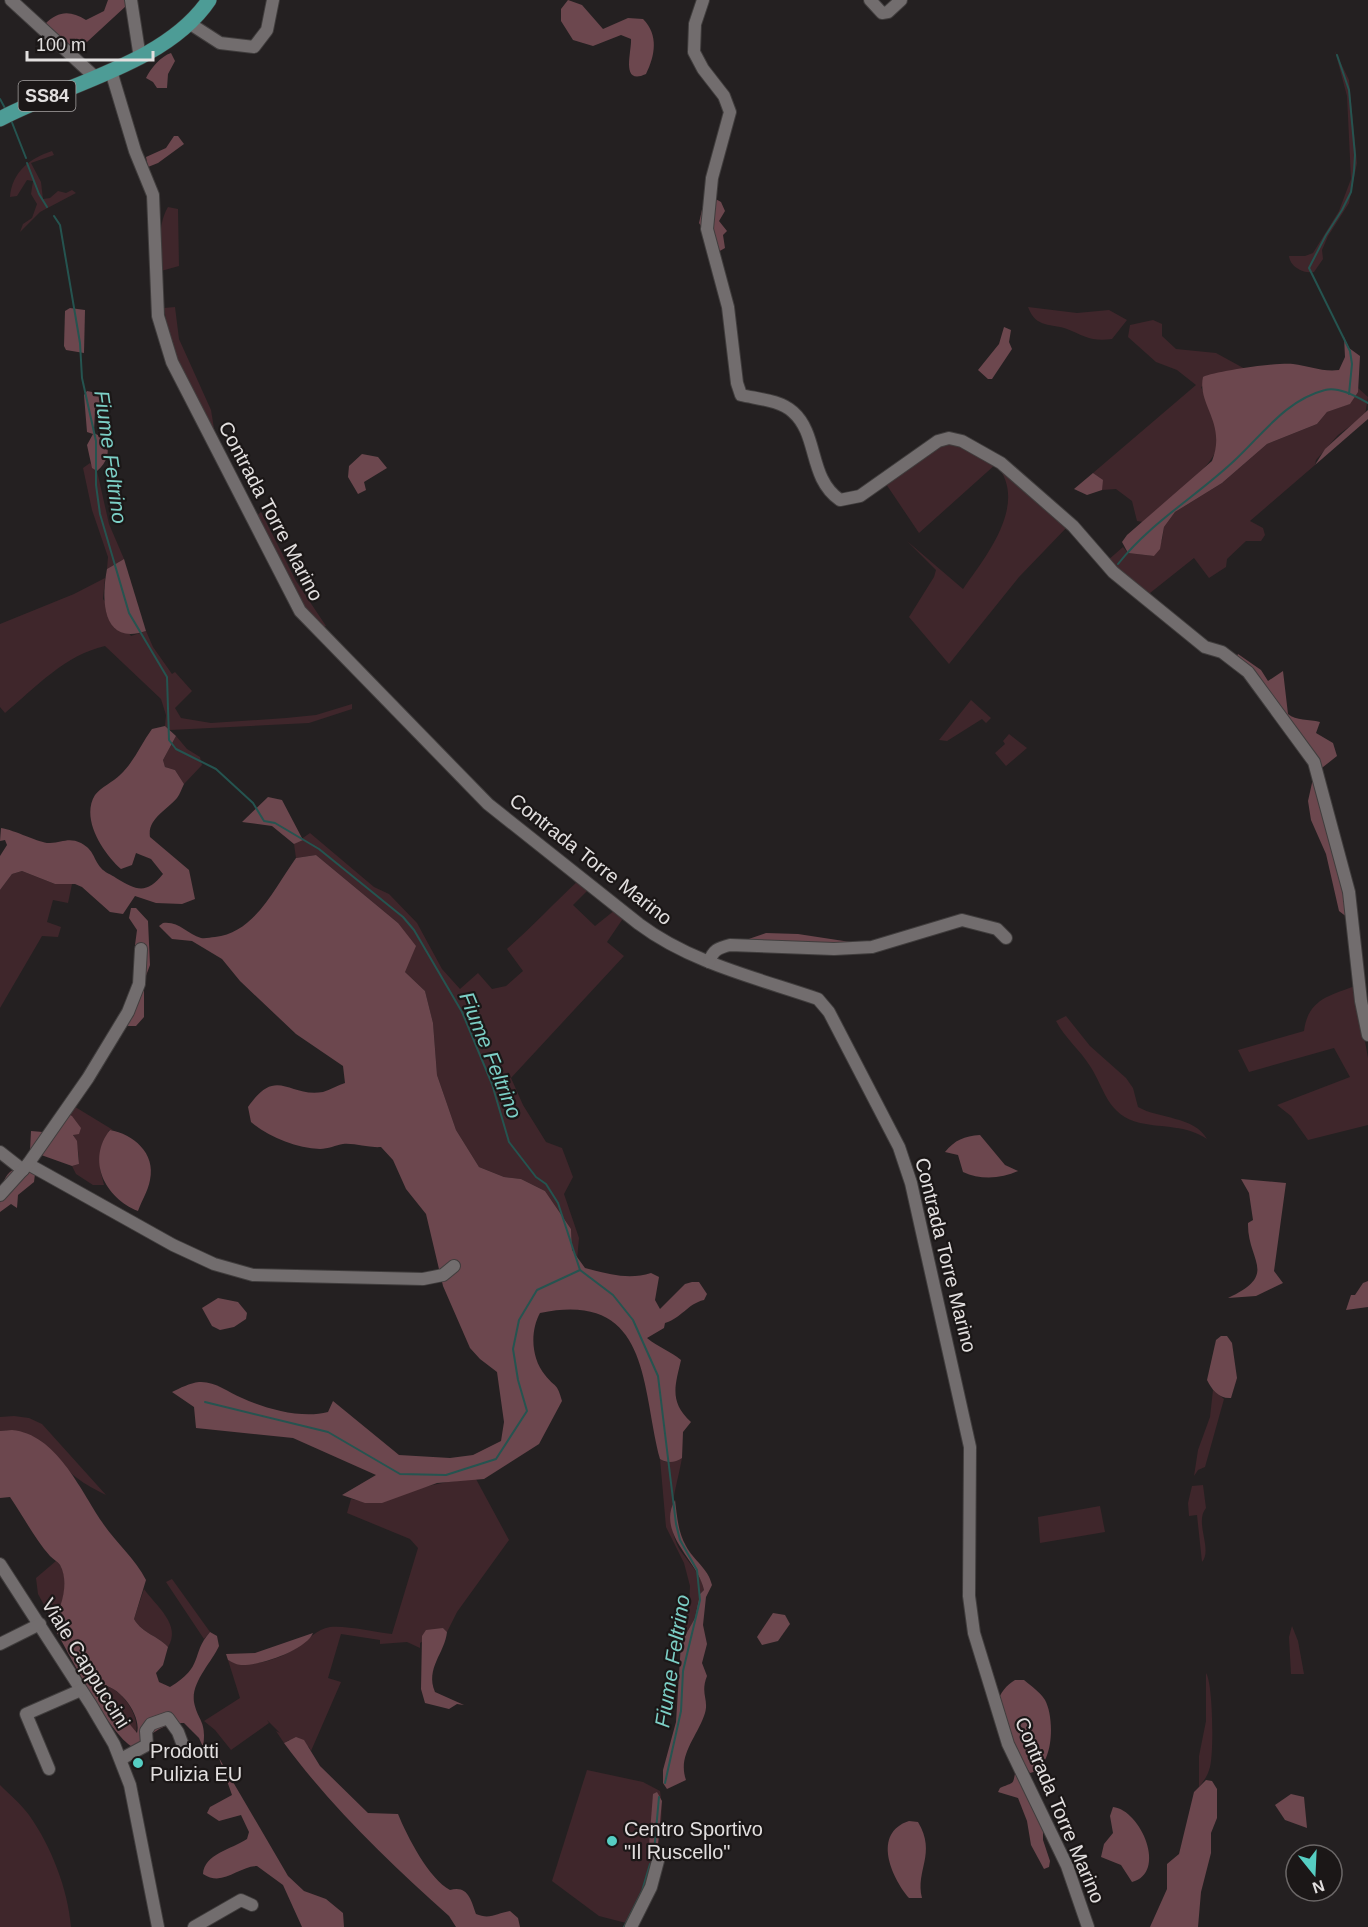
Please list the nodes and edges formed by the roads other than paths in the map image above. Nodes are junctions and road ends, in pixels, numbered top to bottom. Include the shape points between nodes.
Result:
1 (11, 0) edge
2 (130, 0) edge
3 (209, 0) edge
4 (273, 0) edge
5 (703, 0) edge
6 (870, 0) edge
7 (901, 0) edge
8 (189, 23) junction
9 (140, 58) junction
10 (111, 71) junction
11 (95, 77) junction
12 (0, 119) edge
13 (1006, 938) dead end
14 (141, 950) dead end
15 (709, 962) junction
16 (1368, 1035) edge
17 (0, 1152) edge
18 (25, 1167) junction
19 (0, 1195) edge
20 (454, 1266) dead end
21 (0, 1564) edge
22 (40, 1624) junction
23 (0, 1644) edge
24 (81, 1690) junction
25 (185, 1751) dead end
26 (121, 1759) junction
27 (49, 1769) dead end
28 (659, 1857) dead end
29 (252, 1905) dead end
30 (158, 1927) edge
31 (194, 1927) edge
32 (631, 1927) edge
33 (1088, 1927) edge

1 - 11 street
2 - 9 street
3 - 8 main road, SS84
4 - 8 street via 267,30 254,47 220,44
5 - 16 street via 695,24 694,52 724,96 730,112 712,178 707,229 728,306 741,395 778,403 793,412 803,424 826,489 840,500 860,496 938,441 962,441 1001,463 1072,525 1113,572 1151,604 1205,646 1222,652 1248,672 1314,762 1349,892
6 - 7 street via 882,13
8 - 9 main road, SS84
9 - 10 main road, SS84
10 - 11 main road, SS84
10 - 15 street, Contrada Torre Marino via 153,195 158,316 172,362 300,611 488,804 664,943
11 - 12 main road, SS84
13 - 15 street via 997,929 962,920 872,947 730,945 718,948
14 - 18 street via 139,984 128,1012 88,1078
15 - 33 street, Contrada Torre Marino via 818,999 829,1012 899,1147 911,1183 968,1436 972,1624 1008,1744 1067,1866
17 - 18 street
18 - 19 street
18 - 20 street via 173,1245 253,1275 423,1279 443,1275
21 - 22 street, Viale Cappuccini
22 - 23 street
22 - 24 street, Viale Cappuccini
24 - 26 street, Viale Cappuccini
24 - 27 street via 26,1714
25 - 26 street via 168,1718 151,1724 146,1731 147,1745
26 - 30 street, Viale Cappuccini via 130,1785
28 - 32 street via 651,1887
29 - 31 street via 242,1900

